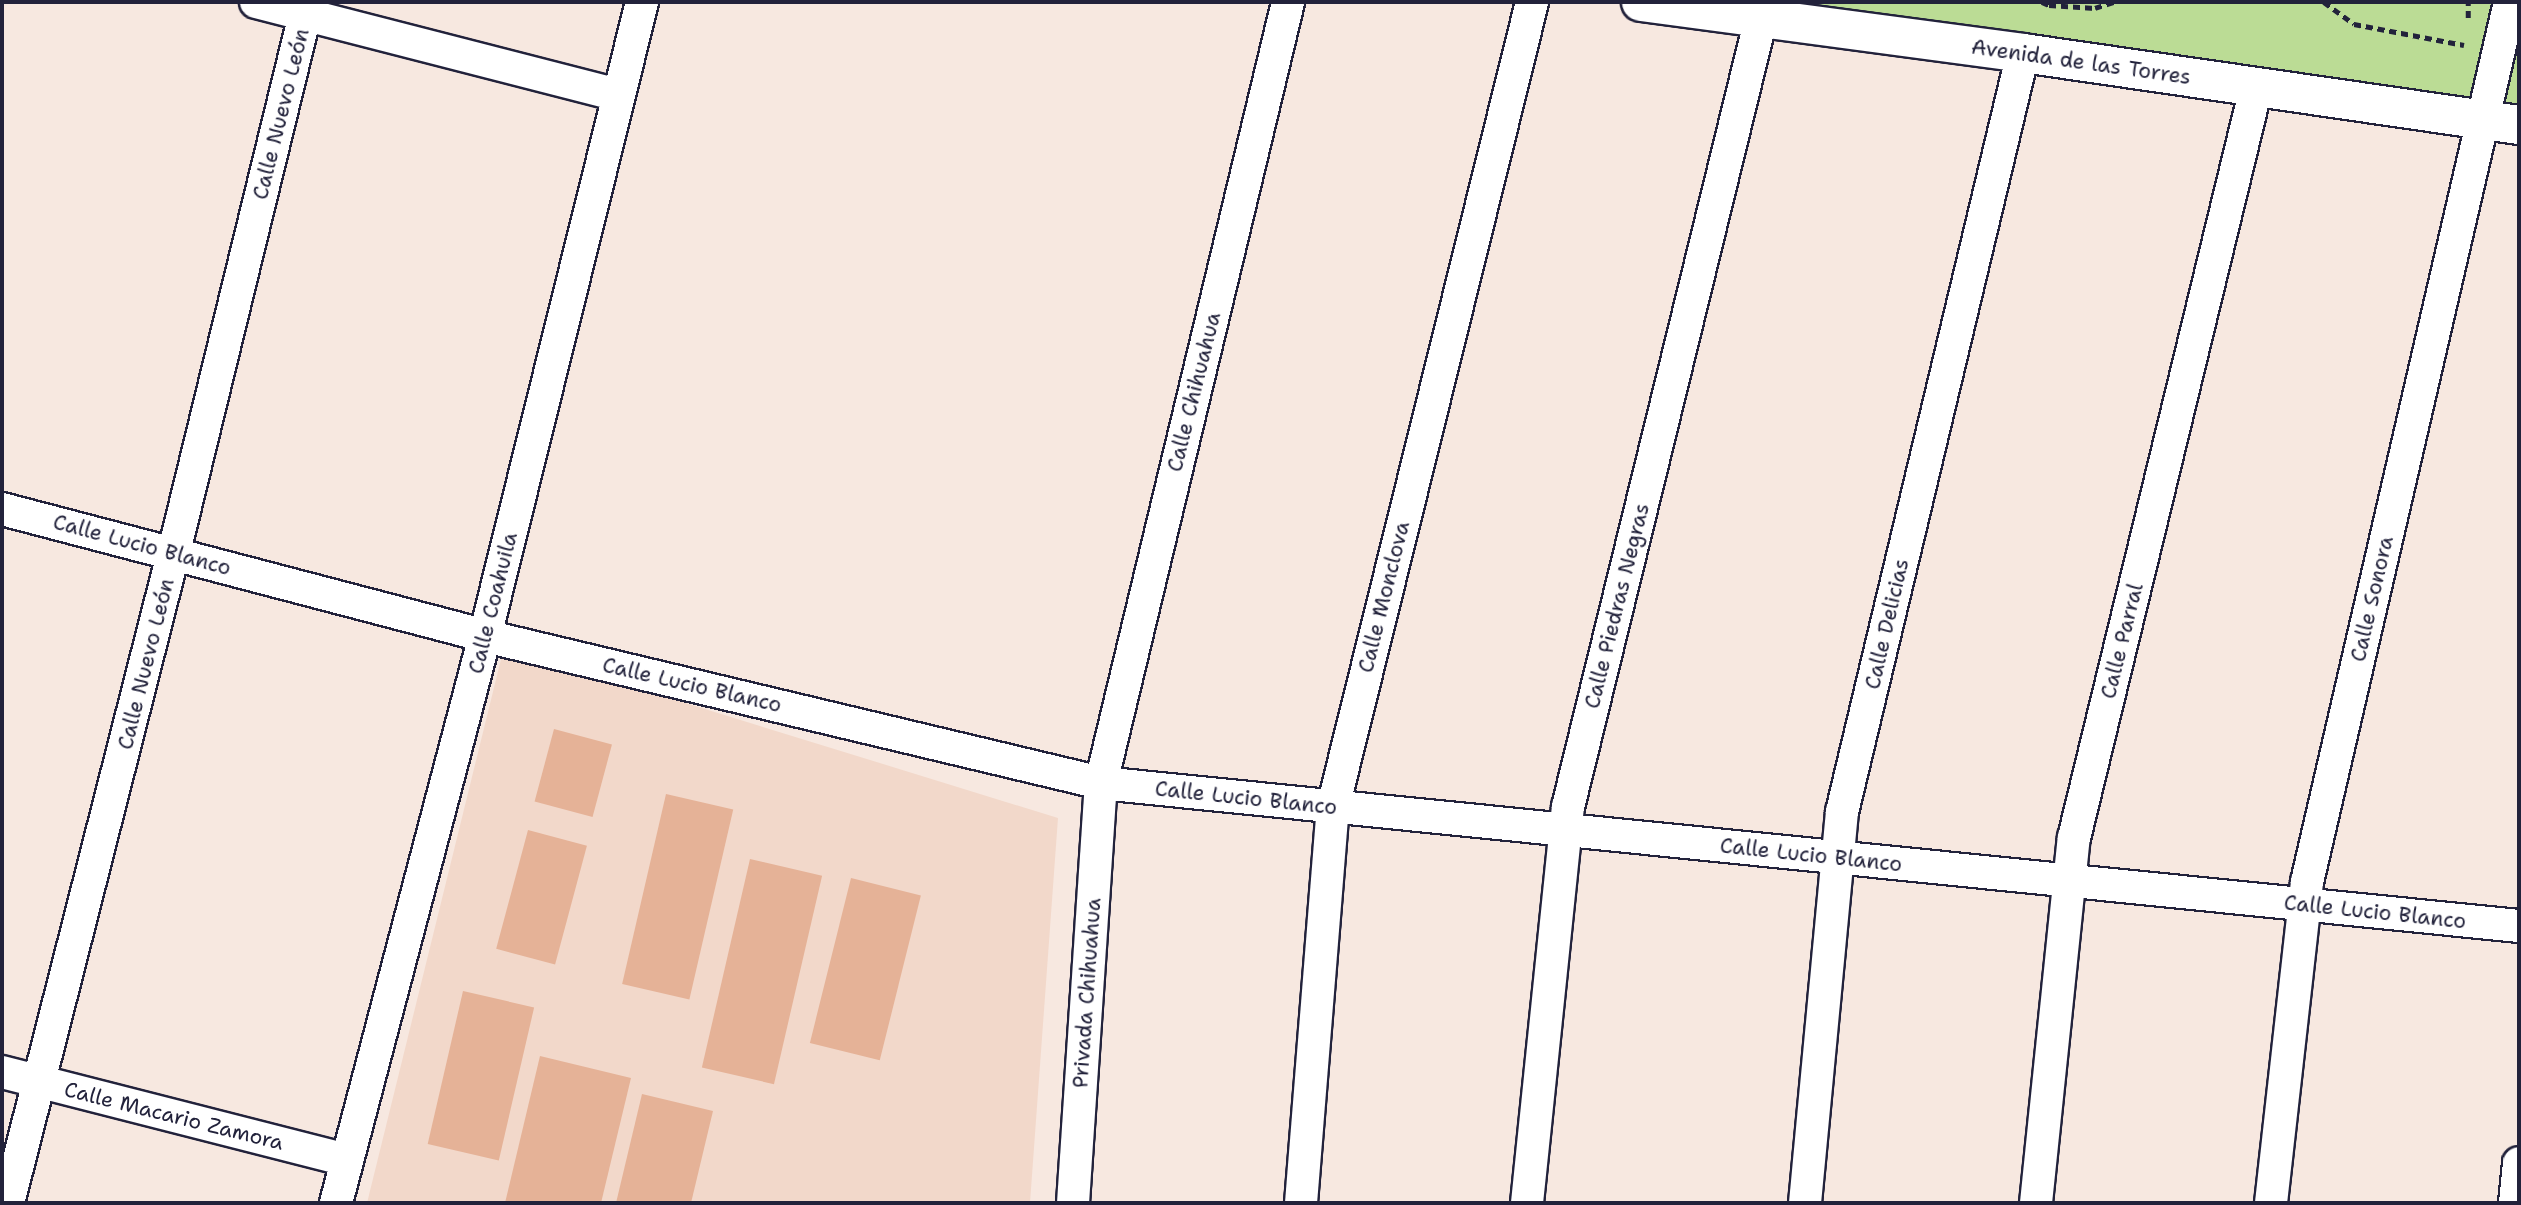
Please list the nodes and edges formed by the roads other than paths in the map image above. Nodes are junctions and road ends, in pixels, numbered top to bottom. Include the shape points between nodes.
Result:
1 (256, 2) edge
2 (642, 2) edge
3 (1288, 2) edge
4 (1532, 2) edge
5 (1642, 2) edge
6 (2510, 2) edge
7 (306, 8) edge
8 (1761, 18) junction
9 (2023, 53) junction
10 (2256, 88) junction
11 (618, 95) junction
12 (2501, 123) edge
13 (2, 509) edge
14 (174, 553) junction
15 (485, 636) junction
16 (1101, 783) junction
17 (1333, 807) junction
18 (1565, 830) junction
19 (1838, 857) junction
20 (2070, 881) junction
21 (2304, 905) junction
22 (2519, 926) edge
23 (2, 1072) edge
24 (39, 1082) junction
25 (347, 1160) junction
26 (2519, 1164) edge
27 (8, 1203) edge
28 (336, 1203) edge
29 (1073, 1203) edge
30 (1301, 1203) edge
31 (1527, 1203) edge
32 (1805, 1203) edge
33 (2036, 1203) edge
34 (2271, 1203) edge
35 (2515, 1203) edge

1 - 7 street
2 - 11 street, Calle Coahuila
3 - 16 street, Calle Chihuahua
4 - 17 street, Calle Monclova
5 - 8 street, Avenida de las Torres
6 - 12 street, Calle Sonora
7 - 11 street
7 - 14 street, Calle Nuevo León
8 - 9 street, Avenida de las Torres
8 - 18 street, Calle Piedras Negras
9 - 10 street, Avenida de las Torres
9 - 19 street, Calle Delicias via 1842,812
10 - 12 street, Avenida de las Torres
10 - 20 street, Calle Parral via 2074,838
11 - 15 street, Calle Coahuila
12 - 21 street, Calle Sonora
13 - 14 street, Calle Lucio Blanco
14 - 15 street, Calle Lucio Blanco
14 - 24 street, Calle Nuevo León
15 - 16 street, Calle Lucio Blanco
15 - 25 street, Calle Coahuila
16 - 17 street, Calle Lucio Blanco
16 - 29 street, Privada Chihuahua
17 - 18 street, Calle Lucio Blanco
17 - 30 street, Calle Monclova
18 - 19 street, Calle Lucio Blanco
18 - 31 street, Calle Piedras Negras
19 - 20 street, Calle Lucio Blanco
19 - 32 street, Calle Delicias
20 - 21 street, Calle Lucio Blanco
20 - 33 street, Calle Parral
21 - 22 street, Calle Lucio Blanco
21 - 34 street, Calle Sonora
23 - 24 street, Calle Macario Zamora
24 - 25 street, Calle Macario Zamora
24 - 27 street, Calle Nuevo León
25 - 28 street, Calle Coahuila
26 - 35 street

